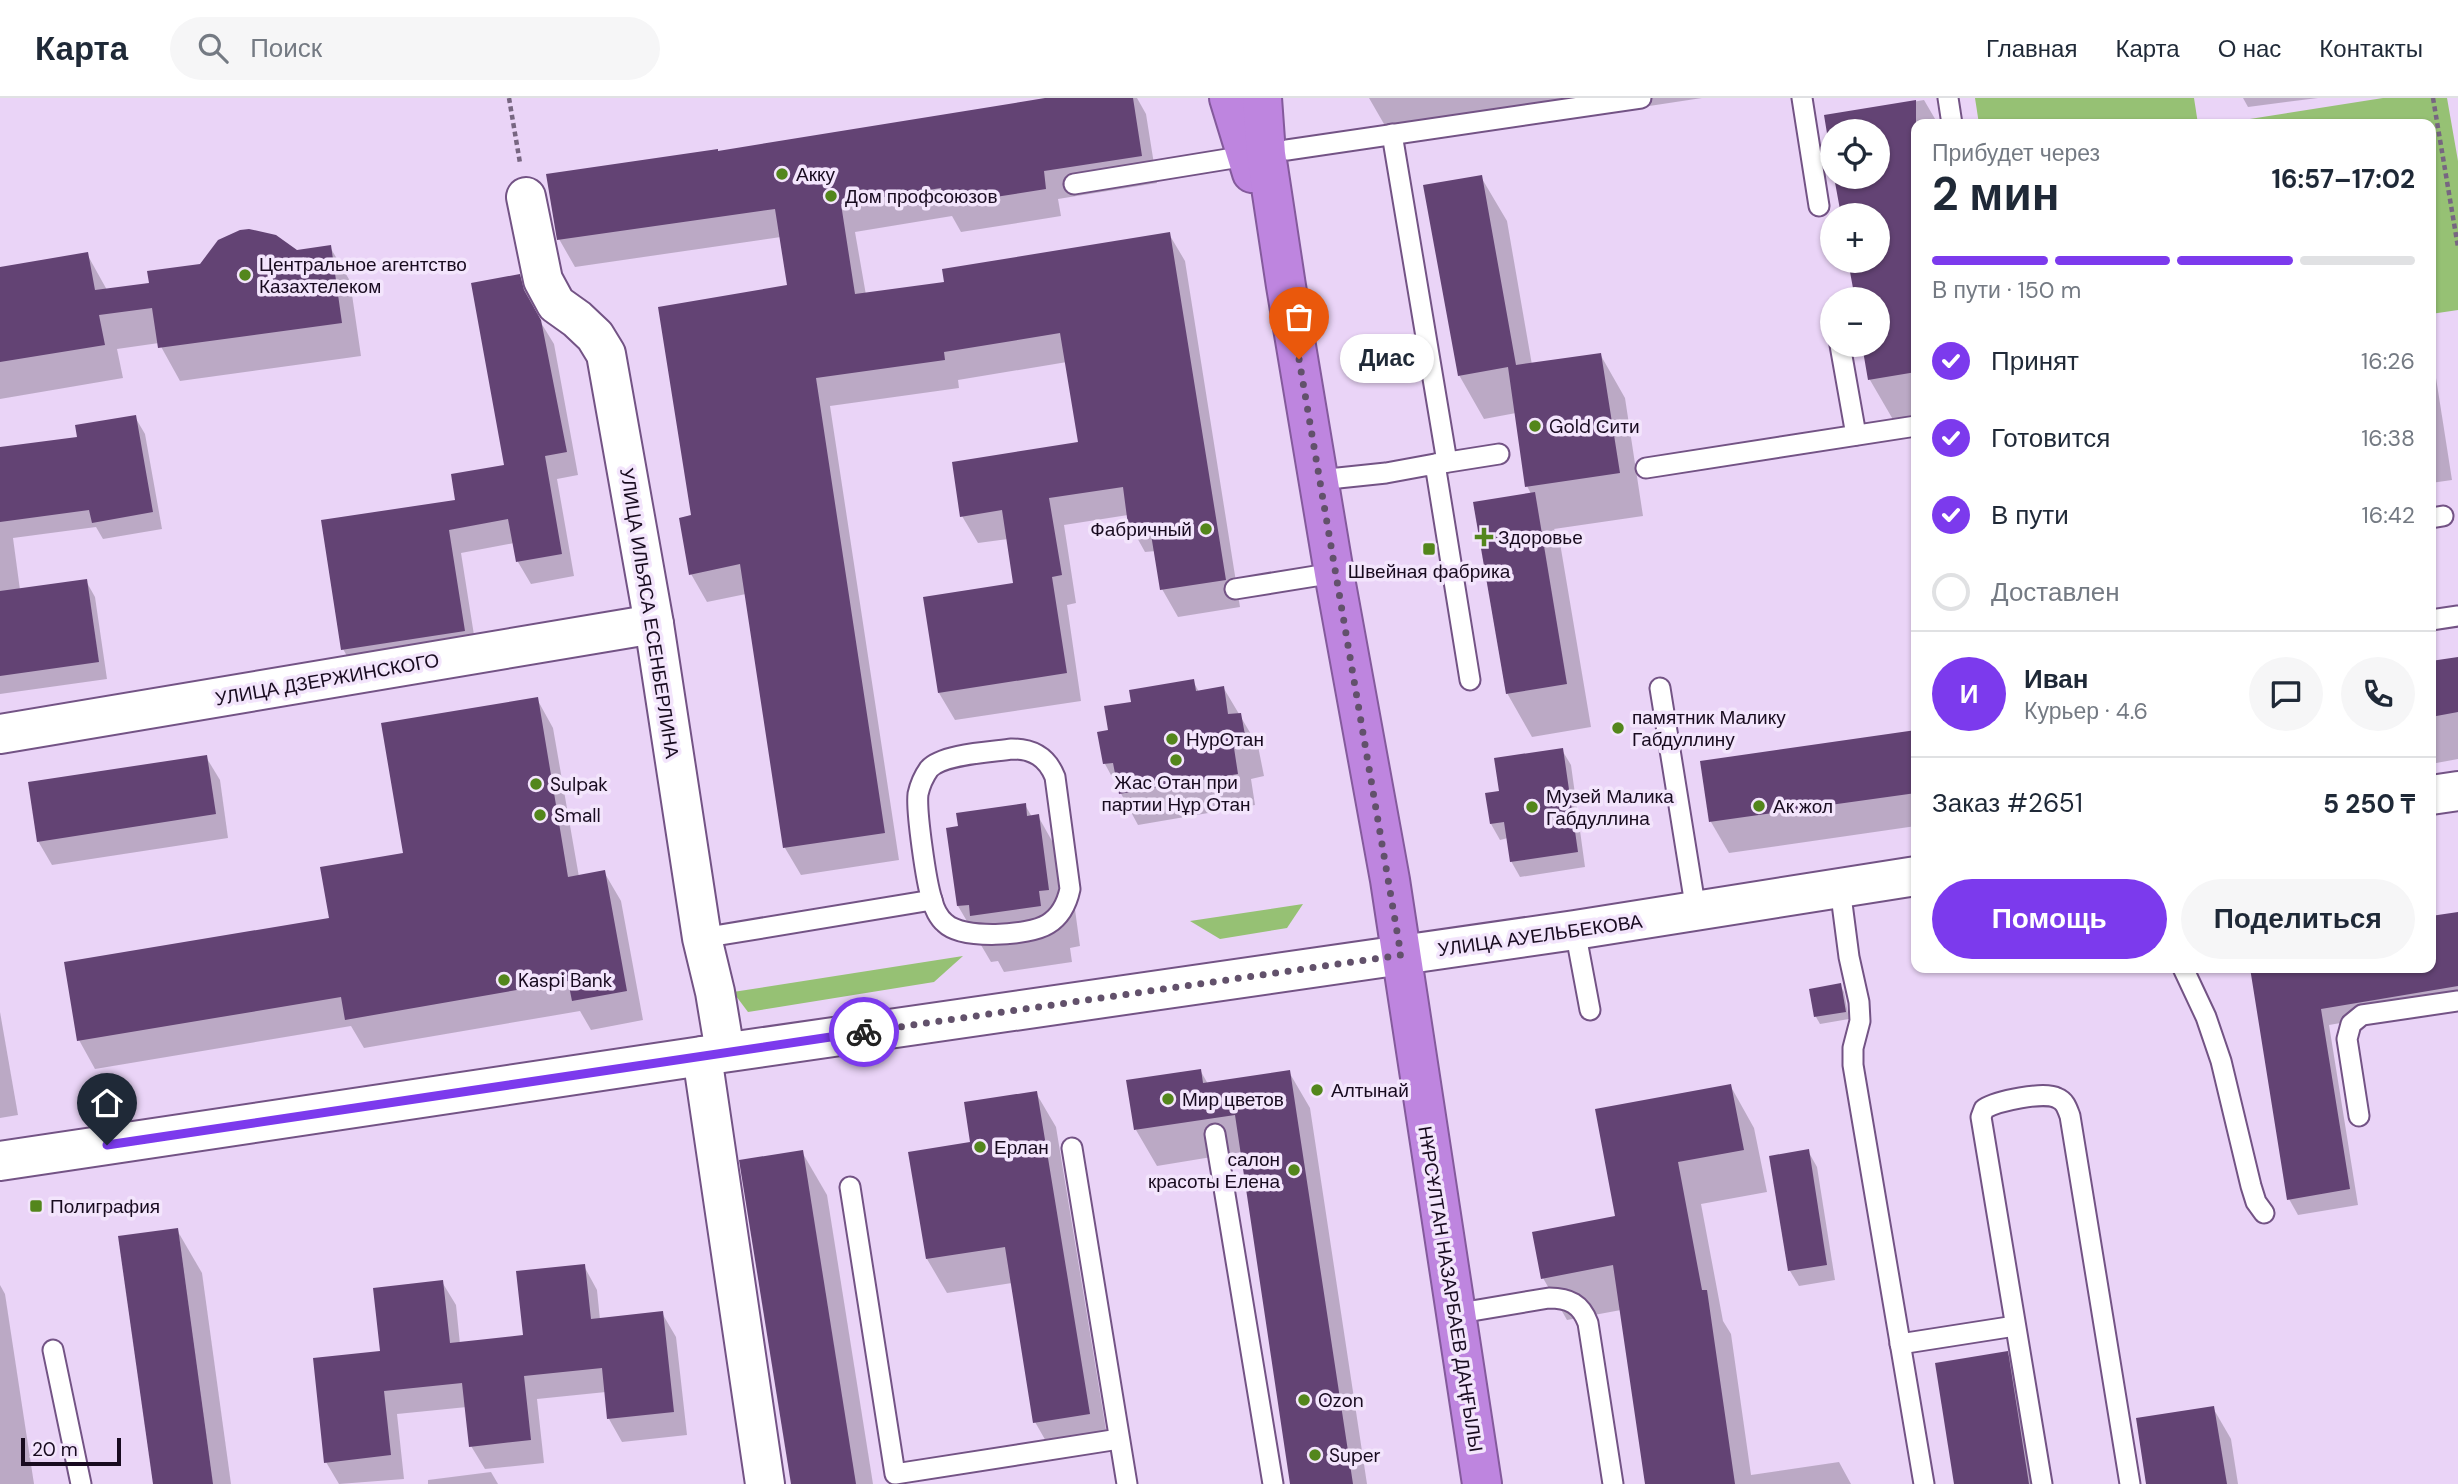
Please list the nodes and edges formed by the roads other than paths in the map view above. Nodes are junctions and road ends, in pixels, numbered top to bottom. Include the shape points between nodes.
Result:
1 (1229, 98) edge
2 (1262, 98) edge
3 (1288, 98) edge
4 (1641, 98) edge
5 (1802, 98) edge
6 (1948, 98) edge
7 (1951, 119) edge
8 (1392, 134) junction
9 (1287, 150) junction
10 (1247, 156) junction
11 (1074, 184) dead end
12 (526, 197) road end
13 (1819, 206) dead end
14 (1286, 286) junction
15 (1842, 357) edge
16 (1911, 427) edge
17 (1856, 435) junction
18 (1499, 454) dead end
19 (1441, 463) junction
20 (1646, 468) dead end
21 (1319, 480) junction
22 (1334, 573) junction
23 (1236, 589) dead end
24 (2458, 616) edge
25 (2436, 619) edge
26 (653, 624) junction
27 (1470, 680) dead end
28 (1660, 688) dead end
29 (0, 734) edge
30 (2458, 791) edge
31 (2436, 794) edge
32 (1911, 877) edge
33 (1840, 888) junction
34 (932, 900) junction
35 (1696, 911) junction
36 (1575, 930) junction
37 (702, 938) junction
38 (1401, 955) junction
39 (2185, 973) edge
40 (2458, 1001) edge
41 (1590, 1010) dead end
42 (714, 1054) junction
43 (2360, 1116) dead end
44 (1215, 1134) dead end
45 (1072, 1148) dead end
46 (0, 1161) edge
47 (850, 1187) dead end
48 (2263, 1213) dead end
49 (1454, 1314) junction
50 (2015, 1326) junction
51 (1900, 1344) junction
52 (52, 1350) dead end
53 (1119, 1439) junction
54 (896, 1479) edge
55 (81, 1484) edge
56 (765, 1484) edge
57 (1127, 1484) edge
58 (1273, 1484) edge
59 (1482, 1484) edge
60 (1613, 1484) edge
61 (1924, 1484) edge
62 (2042, 1484) edge
63 (2130, 1484) edge

1 - 10 highway
2 - 14 highway, НҰРСҰЛТАН НАЗАРБАЕВ ДАҢҒЫЛЫ
3 - 9 highway
4 - 8 lane
5 - 13 lane
6 - 7 lane
8 - 9 lane
8 - 19 lane
9 - 14 highway
10 - 11 lane
10 - 14 highway
12 - 26 street, УЛИЦА ИЛЬЯСА ЕСЕНБЕРЛИНА via 543,280 556,304 577,319 606,354
14 - 21 highway, НҰРСҰЛТАН НАЗАРБАЕВ ДАҢҒЫЛЫ
15 - 17 lane
16 - 17 lane
17 - 20 lane
18 - 19 lane
19 - 21 lane
19 - 27 lane
21 - 22 highway, НҰРСҰЛТАН НАЗАРБАЕВ ДАҢҒЫЛЫ
22 - 23 lane
22 - 38 highway, НҰРСҰЛТАН НАЗАРБАЕВ ДАҢҒЫЛЫ
24 - 25 lane
26 - 29 street, УЛИЦА ДЗЕРЖИНСКОГО
26 - 37 street, УЛИЦА ИЛЬЯСА ЕСЕНБЕРЛИНА
28 - 35 lane
30 - 31 street
32 - 33 street, УЛИЦА АУЕЛЬБЕКОВА
33 - 35 street, УЛИЦА АУЕЛЬБЕКОВА
33 - 51 lane via 1859,1002 1853,1065
34 - 34 lane via 918,807 922,782 931,767 947,759 1012,750 1039,755 1050,764 1055,777 1070,889 1065,907 1048,925 986,935 954,930 943,922
34 - 37 lane
35 - 36 street, УЛИЦА АУЕЛЬБЕКОВА
36 - 38 street, УЛИЦА АУЕЛЬБЕКОВА
36 - 41 lane
37 - 42 street, УЛИЦА ИЛЬЯСА ЕСЕНБЕРЛИНА via 715,992
38 - 42 street, УЛИЦА АУЕЛЬБЕКОВА
38 - 49 highway, НҰРСҰЛТАН НАЗАРБАЕВ ДАҢҒЫЛЫ
39 - 48 lane via 2221,1061 2250,1186
40 - 43 lane via 2362,1015 2351,1024 2347,1039
42 - 46 street, УЛИЦА АУЕЛЬБЕКОВА
42 - 56 street, УЛИЦА ИЛЬЯСА ЕСЕНБЕРЛИНА
44 - 58 lane
45 - 53 lane
47 - 54 lane
49 - 59 highway, НҰРСҰЛТАН НАЗАРБАЕВ ДАҢҒЫЛЫ
49 - 60 lane via 1549,1298 1564,1298 1584,1311
50 - 51 lane
50 - 62 lane
50 - 63 lane via 1981,1117 1984,1109 2000,1102 2052,1096 2060,1098 2070,1116
51 - 61 lane
52 - 55 lane
53 - 54 lane
53 - 57 lane

